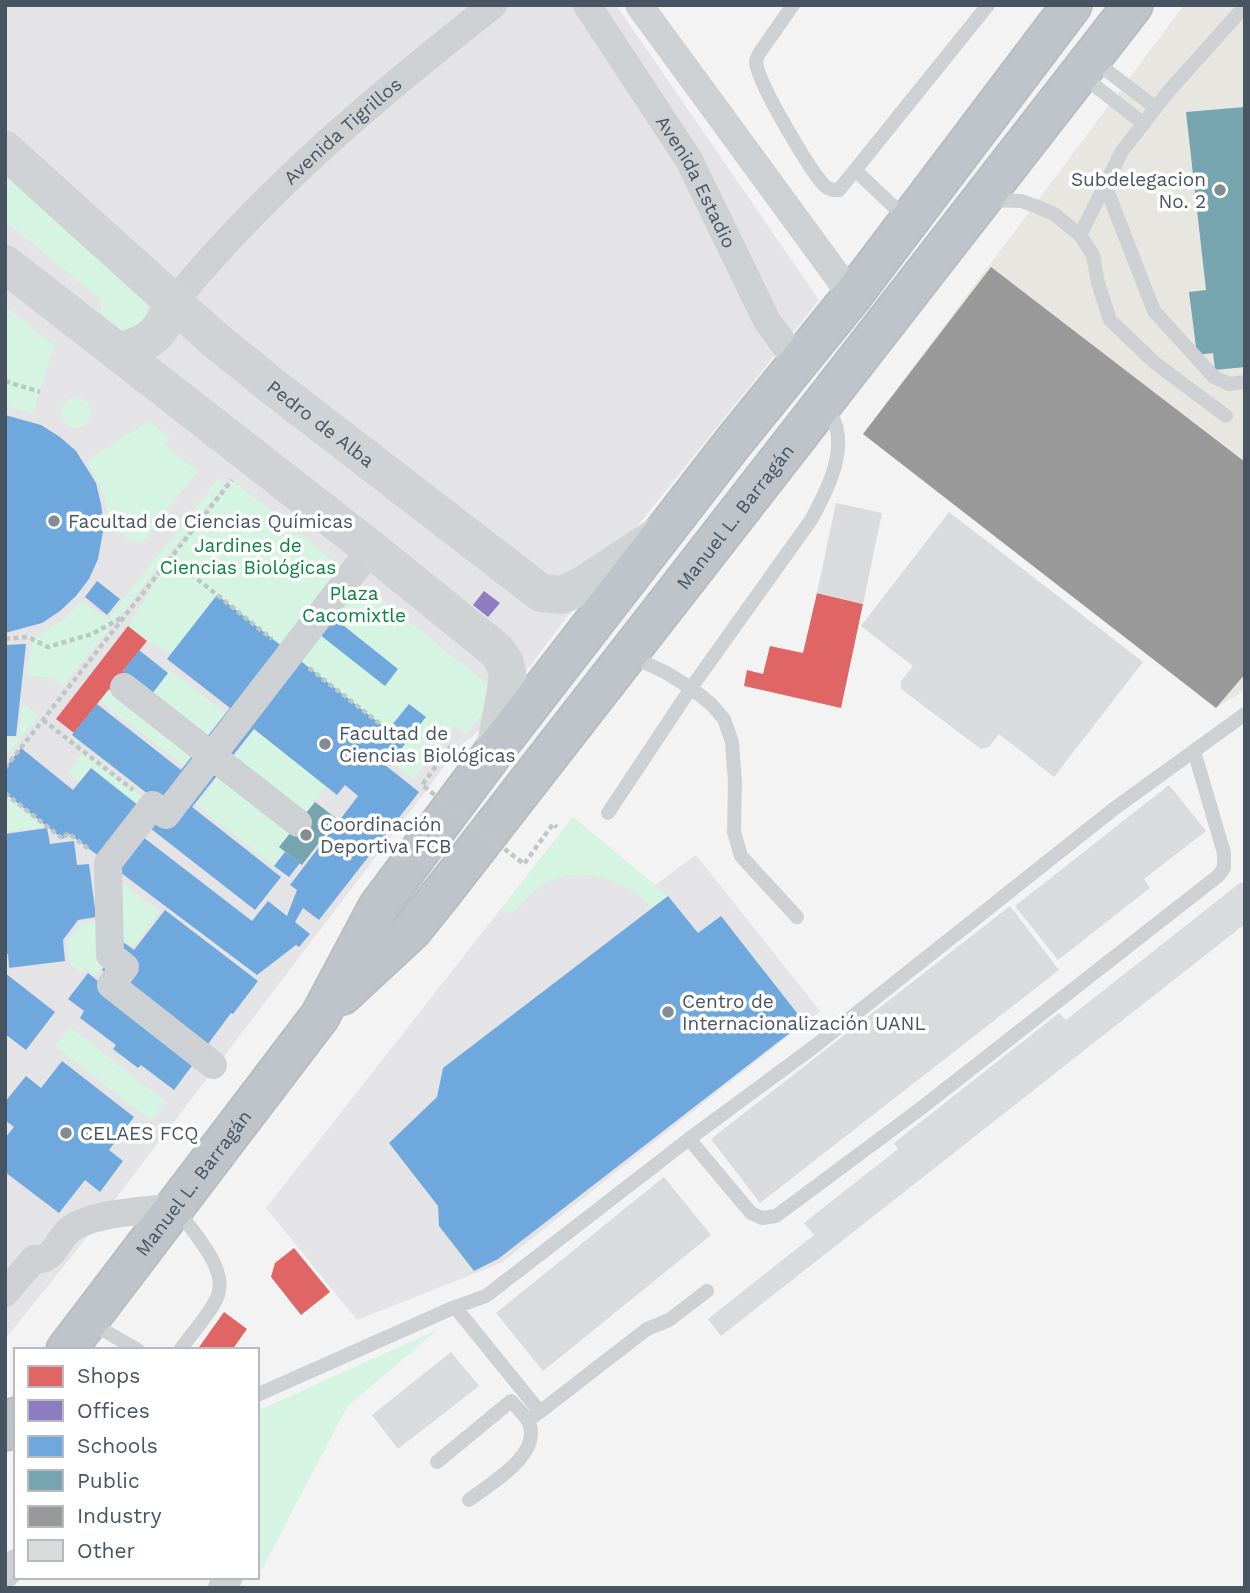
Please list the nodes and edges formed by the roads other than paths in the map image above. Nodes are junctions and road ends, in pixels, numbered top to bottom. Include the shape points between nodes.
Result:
1 (493, 5) edge
2 (587, 5) edge
3 (639, 5) edge
4 (793, 5) edge
5 (988, 5) edge
6 (1133, 5) edge
7 (1071, 6) edge
8 (1245, 6) edge
9 (1085, 66) junction
10 (1156, 108) junction
11 (1144, 124) junction
12 (5, 150) edge
13 (855, 170) junction
14 (1105, 185) junction
15 (982, 199) junction
16 (909, 221) junction
17 (1080, 235) junction
18 (5, 264) edge
19 (852, 296) junction
20 (173, 303) junction
21 (118, 352) junction
22 (797, 362) junction
23 (1245, 382) edge
24 (825, 401) junction
25 (1226, 416) dead end
26 (662, 533) junction
27 (371, 549) junction
28 (627, 655) junction
29 (124, 687) dead end
30 (691, 688) junction
31 (1245, 714) edge
32 (495, 750) junction
33 (1194, 751) junction
34 (212, 756) junction
35 (608, 813) dead end
36 (298, 823) dead end
37 (797, 917) dead end
38 (320, 1016) junction
39 (213, 1065) dead end
40 (689, 1139) junction
41 (175, 1207) junction
42 (707, 1291) dead end
43 (5, 1293) edge
44 (455, 1307) junction
45 (77, 1335) edge
46 (130, 1348) edge
47 (181, 1348) edge
48 (259, 1394) edge
49 (534, 1416) junction
50 (437, 1462) dead end
51 (470, 1500) dead end

1 - 20 street, Avenida Tigrillos via 304,161
2 - 22 street, Avenida Estadio via 689,160 766,321
3 - 19 street
4 - 13 lane via 756,60 760,75 825,187 839,190
5 - 13 lane
6 - 9 highway, Manuel L. Barragán
7 - 16 highway, Manuel L. Barragán
8 - 10 lane
9 - 10 lane
9 - 11 lane
9 - 15 highway, Manuel L. Barragán
10 - 11 lane
11 - 14 lane via 1122,151
12 - 20 street, Pedro de Alba
13 - 16 lane
14 - 17 lane
14 - 23 lane via 1154,311 1214,377 1229,384
15 - 17 lane via 1021,201 1038,207
15 - 24 highway, Manuel L. Barragán
16 - 19 highway, Manuel L. Barragán
17 - 25 lane via 1093,256 1110,320 1155,363
18 - 21 street
19 - 22 highway, Manuel L. Barragán
20 - 21 street via 153,337
20 - 26 street, Pedro de Alba via 271,385 541,593 562,595 580,587
21 - 27 street
22 - 26 highway, Manuel L. Barragán
24 - 28 highway, Manuel L. Barragán
24 - 30 lane via 838,430 826,492 811,520
26 - 32 highway, Manuel L. Barragán
27 - 32 street via 502,657 508,679
27 - 34 street
28 - 30 lane
28 - 38 highway, Manuel L. Barragán via 412,930
29 - 34 street
30 - 35 lane
30 - 37 lane via 724,719 732,742 734,832 741,856
31 - 33 lane
32 - 38 highway, Manuel L. Barragán via 378,907
33 - 40 lane
33 - 40 lane via 1224,853 1224,868 1218,876 919,1108 776,1216 762,1218 751,1213
34 - 36 street
34 - 39 street via 166,815 153,805 108,863 110,955 125,967 111,985
38 - 41 highway, Manuel L. Barragán
40 - 44 lane via 486,1296
41 - 43 street via 94,1219 72,1228 47,1257 34,1259
41 - 45 highway, Manuel L. Barragán
41 - 47 lane via 219,1270 221,1283 218,1297
42 - 49 lane via 669,1320 648,1329
44 - 48 lane
44 - 49 lane
45 - 46 lane
49 - 50 lane via 511,1401
49 - 51 lane via 528,1450

